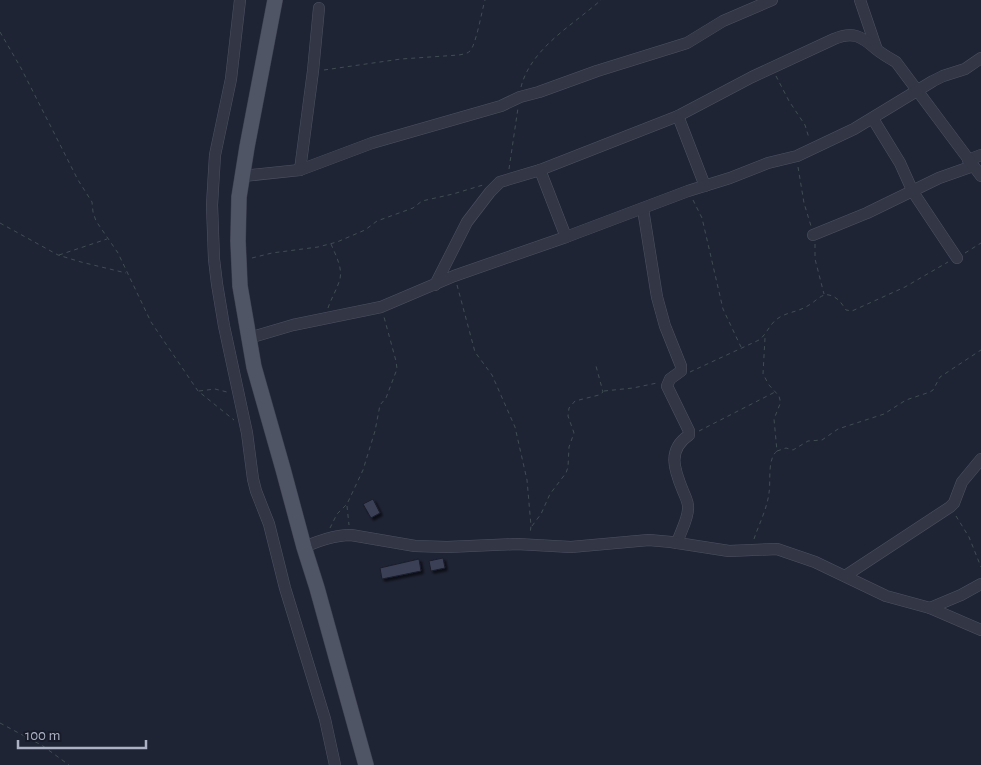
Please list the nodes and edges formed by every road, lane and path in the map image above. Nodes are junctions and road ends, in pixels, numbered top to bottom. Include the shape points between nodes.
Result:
1 (240, 0) edge
2 (274, 0) edge
3 (485, 0) edge
4 (601, 0) edge
5 (772, 0) edge
6 (860, 0) edge
7 (319, 8) dead end
8 (0, 32) edge
9 (876, 49) junction
10 (981, 58) edge
11 (769, 69) junction
12 (313, 72) junction
13 (918, 90) junction
14 (520, 97) junction
15 (678, 116) junction
16 (873, 118) junction
17 (811, 148) junction
18 (981, 155) edge
19 (971, 163) junction
20 (300, 170) junction
21 (540, 170) junction
22 (243, 176) junction
23 (981, 176) edge
24 (500, 183) junction
25 (705, 186) junction
26 (688, 192) junction
27 (913, 192) junction
28 (643, 209) junction
29 (0, 223) edge
30 (814, 235) dead end
31 (566, 237) junction
32 (108, 238) junction
33 (981, 243) edge
34 (331, 244) junction
35 (58, 255) junction
36 (957, 258) junction
37 (238, 264) junction
38 (126, 272) junction
39 (454, 276) junction
40 (435, 285) junction
41 (381, 307) junction
42 (326, 318) junction
43 (765, 336) junction
44 (249, 338) junction
45 (741, 348) junction
46 (981, 350) edge
47 (596, 366) dead end
48 (681, 371) junction
49 (668, 382) junction
50 (198, 391) junction
51 (603, 392) junction
52 (776, 392) junction
53 (240, 397) junction
54 (247, 433) junction
55 (689, 435) junction
56 (777, 450) junction
57 (981, 460) edge
58 (347, 504) junction
59 (950, 507) junction
60 (531, 526) junction
61 (351, 535) junction
62 (328, 538) junction
63 (677, 542) junction
64 (529, 544) junction
65 (304, 547) junction
66 (751, 550) junction
67 (981, 567) edge
68 (845, 576) junction
69 (981, 584) edge
70 (930, 608) junction
71 (981, 630) edge
72 (0, 722) edge
73 (69, 765) edge
74 (335, 765) edge
75 (366, 765) edge

1 - 53 street via 231,79 215,155 212,205 217,284
2 - 22 main road
3 - 12 path via 474,43 466,53 401,58
4 - 14 path via 561,33 530,65
5 - 14 street via 723,21 687,43
6 - 9 street
7 - 12 street
8 - 32 path via 89,196 96,222
9 - 11 street via 868,41 848,34
9 - 13 street via 896,62
10 - 13 street via 965,69 943,76
11 - 15 street
11 - 17 path via 805,125
12 - 20 street
13 - 16 street
13 - 19 street
14 - 20 street via 501,106 363,146
14 - 24 path via 510,166
15 - 21 street
15 - 25 street
16 - 17 street
16 - 27 street
17 - 25 street via 797,156
18 - 19 street
19 - 23 street
19 - 27 street
20 - 22 street
21 - 24 street
21 - 31 street
22 - 37 main road via 239,197
24 - 34 path via 422,201 413,208 377,221 354,236
24 - 40 street via 467,222
25 - 26 street
26 - 28 street
26 - 45 path via 702,218 723,309
27 - 30 street
27 - 36 street
28 - 31 street
28 - 48 street via 654,283
29 - 35 path
31 - 39 street
32 - 35 path
32 - 38 path
33 - 36 path
34 - 37 path via 258,256
34 - 42 path via 341,275
35 - 38 path
36 - 43 path via 852,312 833,297 824,295 809,306 778,318
37 - 44 main road
38 - 50 path via 146,314
39 - 40 street
39 - 60 path via 475,352 492,375 515,427 527,480
40 - 41 street
41 - 42 street
41 - 58 path via 397,369 380,405 363,470
42 - 44 street
43 - 45 path
43 - 52 path via 763,374
44 - 65 main road via 254,367
45 - 48 path via 689,373
46 - 56 path via 940,377 930,392 912,397 884,414 838,429 822,440 808,441 792,450
47 - 51 path
48 - 49 street
49 - 51 path
49 - 55 street via 668,390
50 - 53 path via 221,390
50 - 54 path
51 - 60 path via 575,401 569,408 568,416 574,433 568,467
52 - 55 path
52 - 56 path via 780,400 774,419
53 - 54 street
54 - 74 street via 256,491 269,524 325,719
55 - 63 street via 677,446 674,455 688,510
56 - 66 path via 771,464 768,500
57 - 59 street via 962,482
58 - 61 path
58 - 62 path via 334,520
59 - 67 path via 969,537
59 - 68 street
60 - 64 path
61 - 62 street
61 - 64 street via 415,546
62 - 65 street
63 - 64 street via 649,540 571,546
63 - 66 street via 729,551
65 - 75 main road
66 - 68 street via 795,554
68 - 70 street via 886,596
69 - 70 street
70 - 71 street
72 - 73 path

